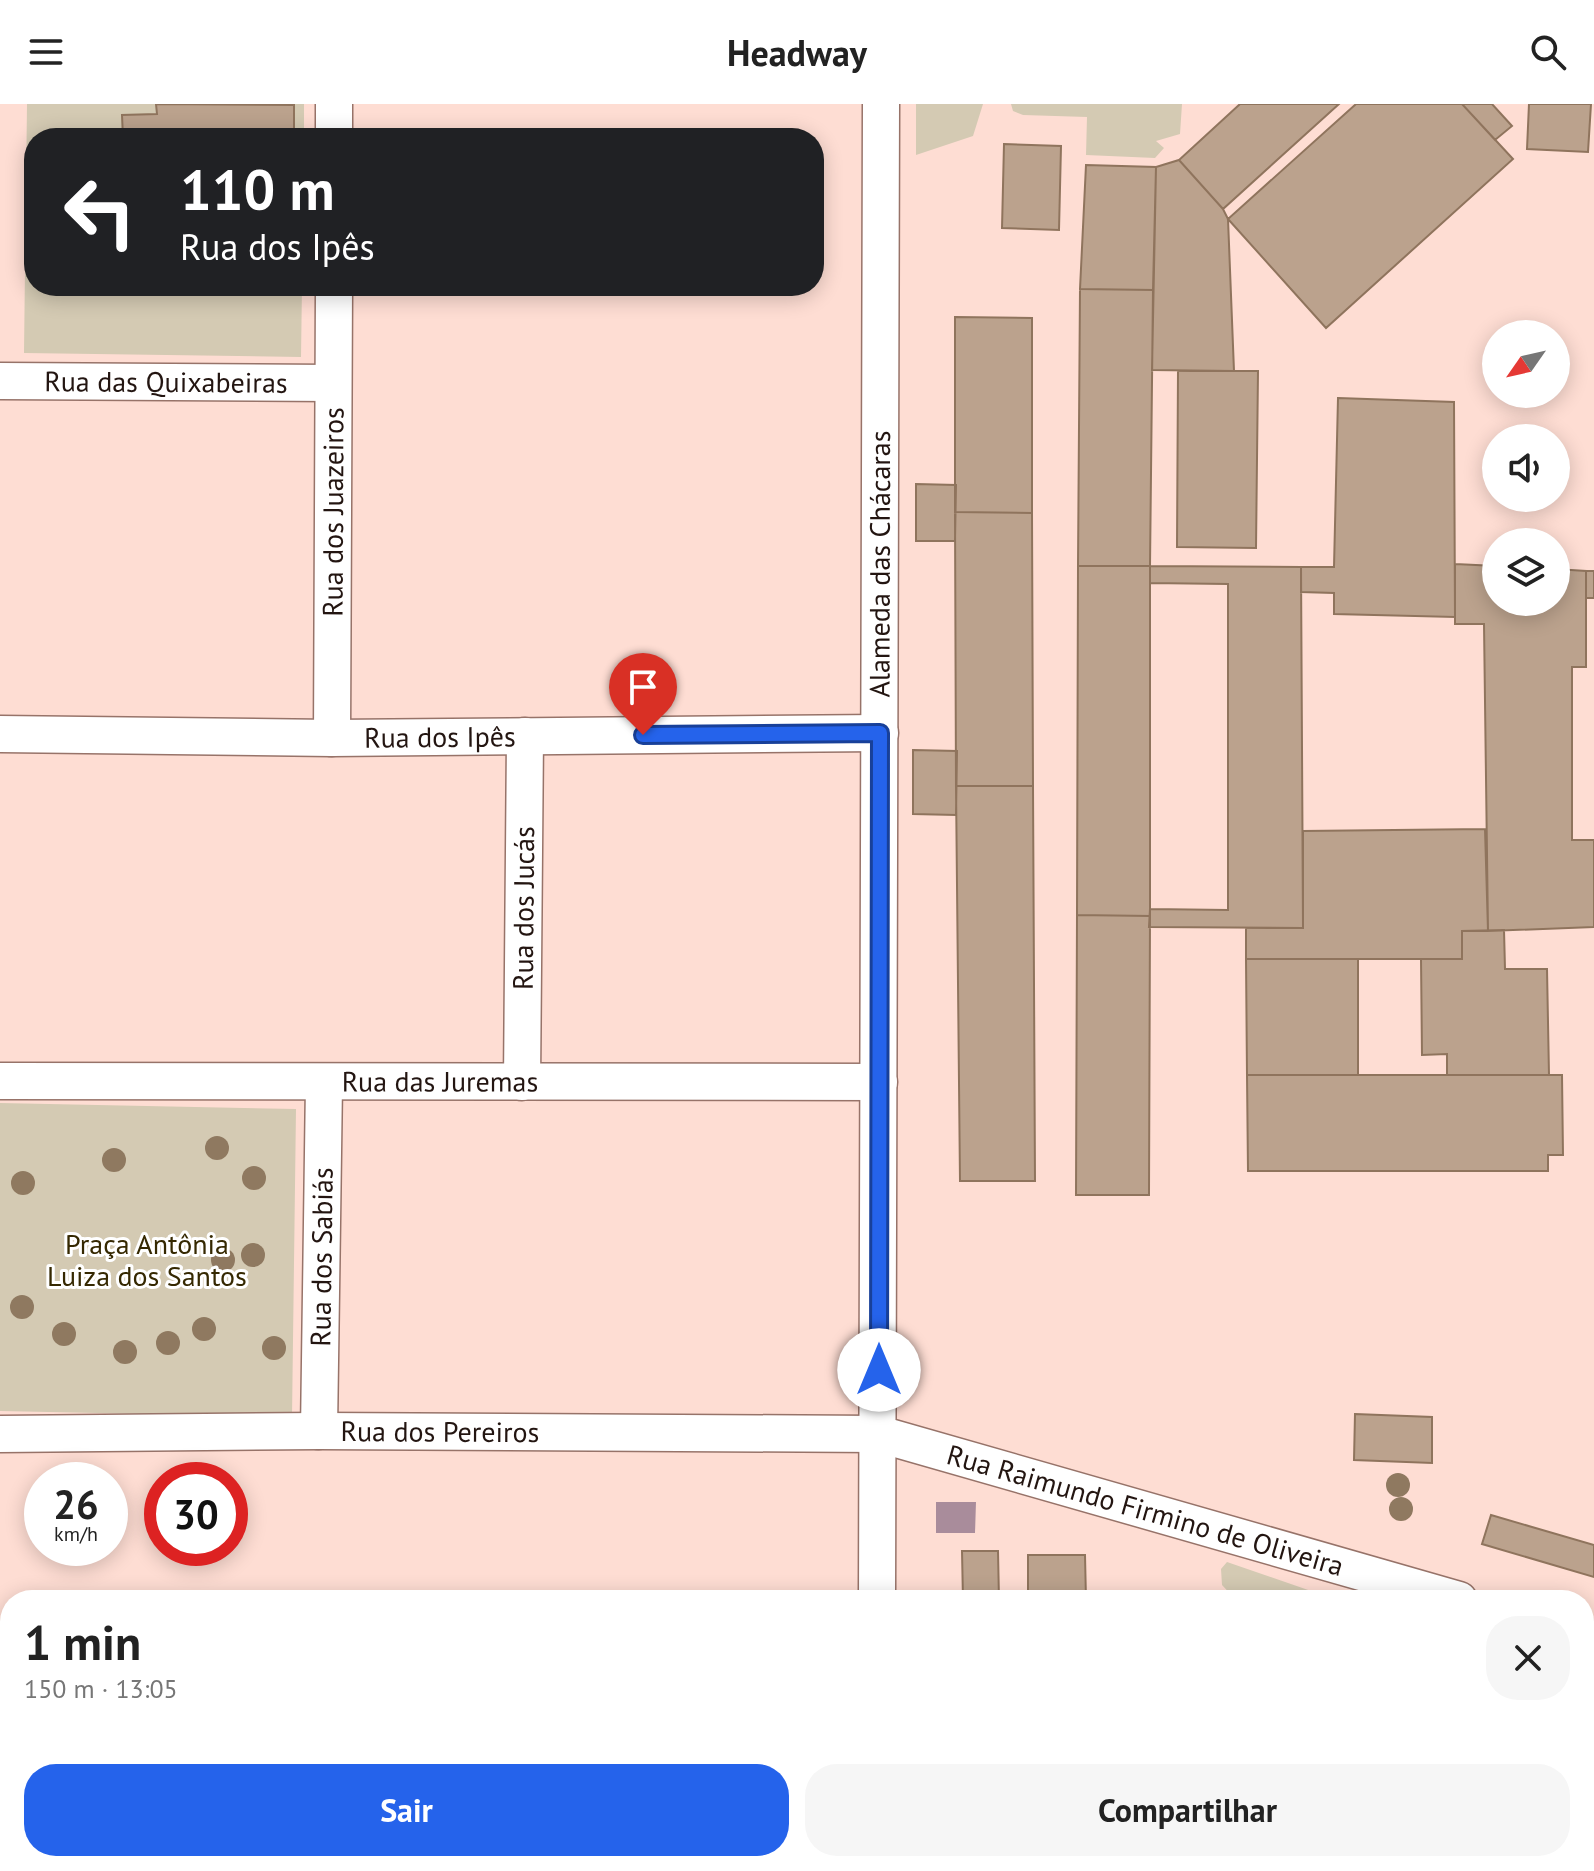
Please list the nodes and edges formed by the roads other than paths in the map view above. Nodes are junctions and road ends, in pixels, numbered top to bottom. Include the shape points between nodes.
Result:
1 (334, 104) edge
2 (881, 104) edge
3 (334, 128) edge
4 (334, 296) edge
5 (0, 381) edge
6 (333, 383) junction
7 (880, 733) junction
8 (0, 734) edge
9 (525, 736) junction
10 (332, 738) junction
11 (0, 1081) edge
12 (522, 1082) junction
13 (879, 1082) junction
14 (324, 1083) junction
15 (319, 1431) junction
16 (0, 1434) edge
17 (879, 1434) junction
18 (877, 1590) edge
19 (1424, 1590) edge

1 - 3 street
2 - 7 street, Alameda das Chácaras
4 - 6 street, Rua dos Juazeiros
5 - 6 street, Rua das Quixabeiras
6 - 10 street, Rua dos Juazeiros
7 - 9 street, Rua dos Ipês
7 - 13 street, Alameda das Chácaras
8 - 10 street, Rua dos Ipês
9 - 10 street, Rua dos Ipês
9 - 12 street, Rua dos Jucás
11 - 14 street, Rua das Juremas
12 - 13 street, Rua das Juremas
12 - 14 street, Rua das Juremas
13 - 17 street, Alameda das Chácaras
14 - 15 street, Rua dos Sabiás
15 - 16 street, Rua dos Pereiros
15 - 17 street, Rua dos Pereiros
17 - 18 street, Alameda das Chácaras
17 - 19 street, Rua Raimundo Firmino de Oliveira

